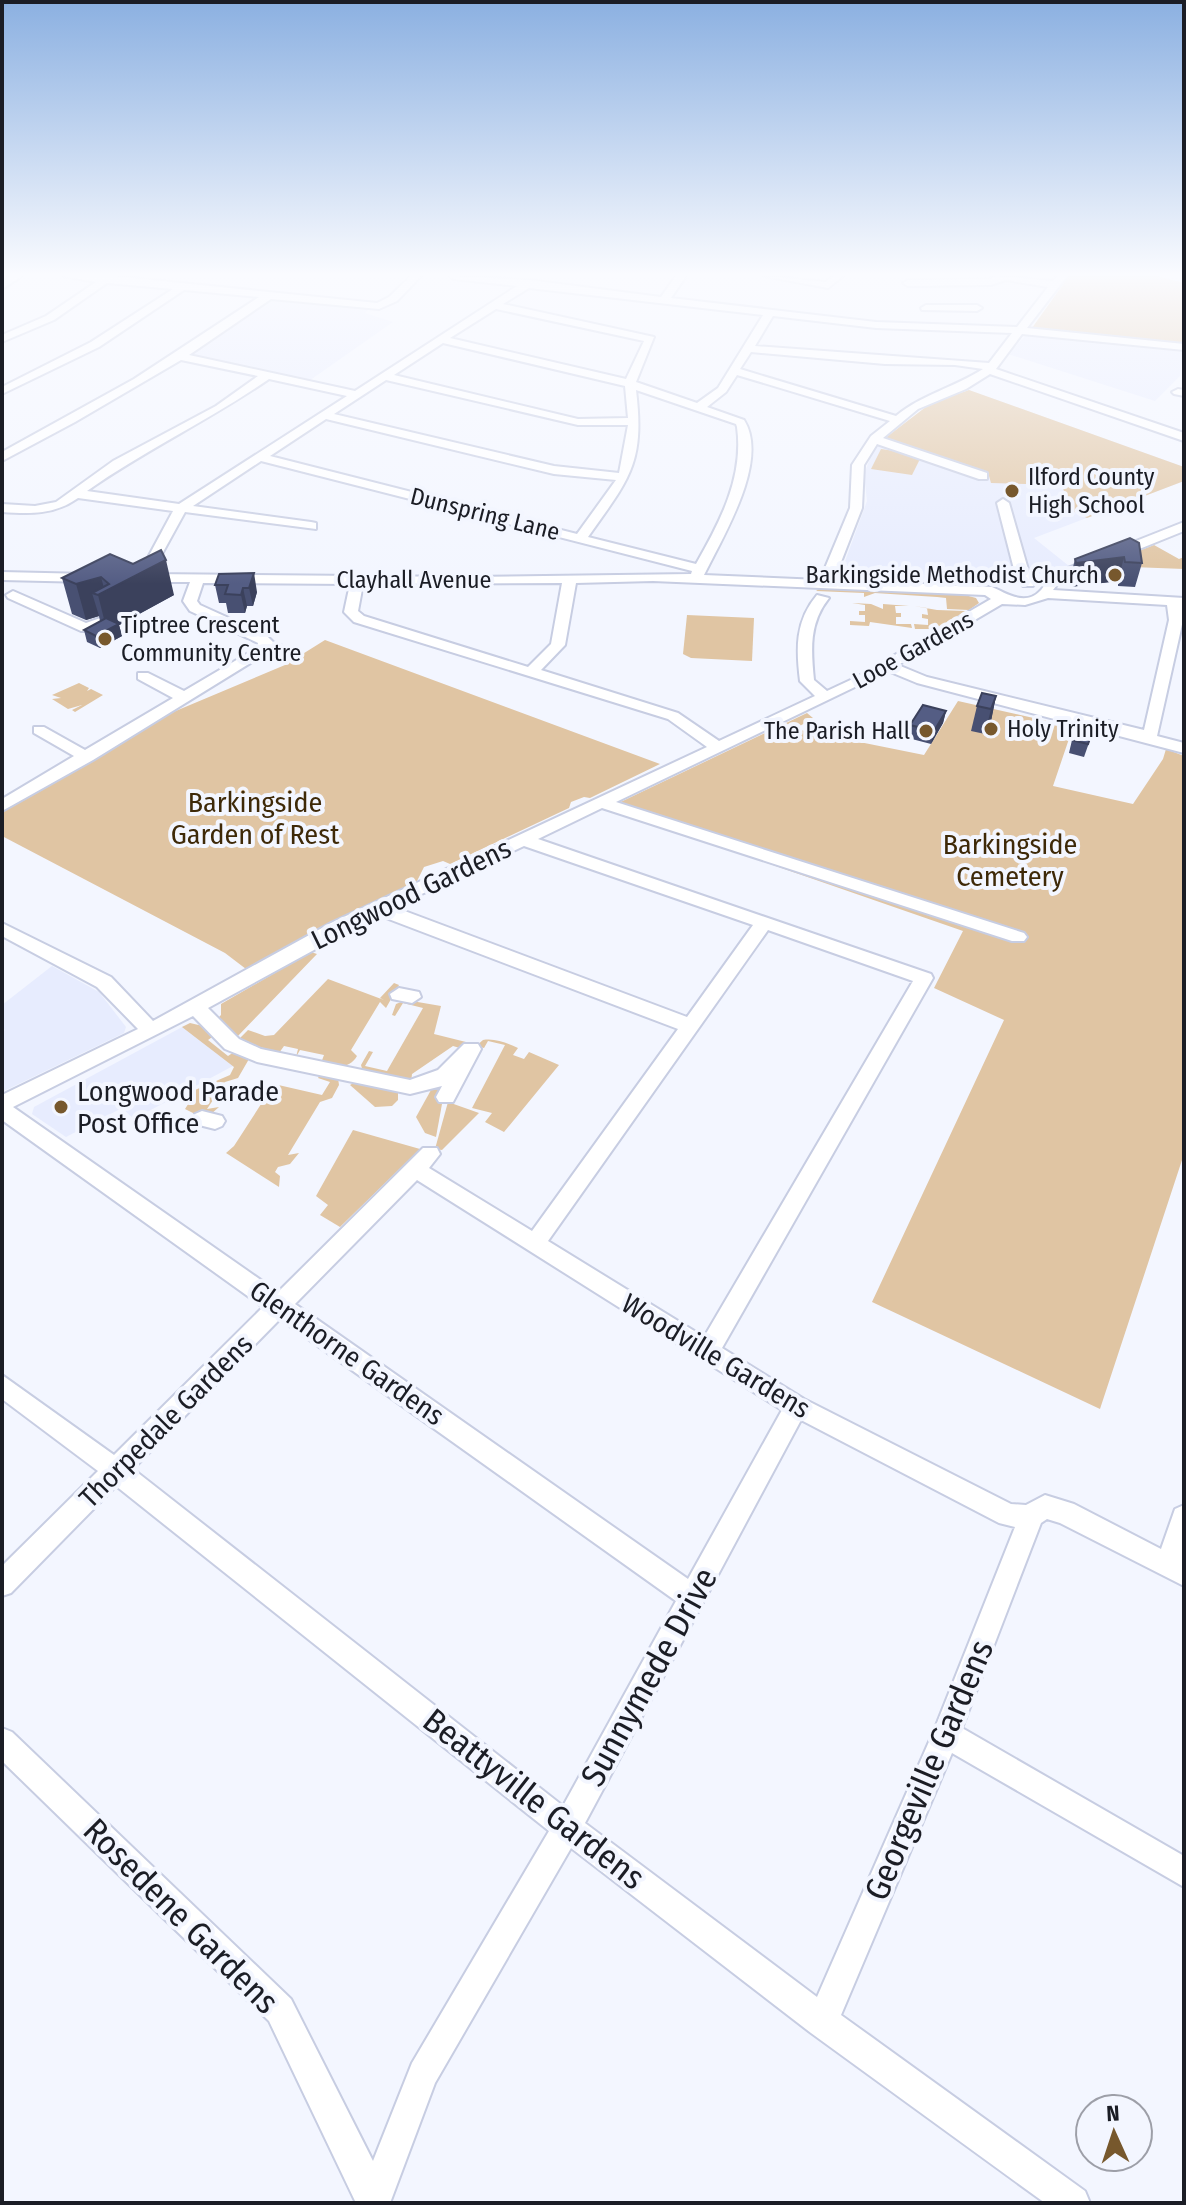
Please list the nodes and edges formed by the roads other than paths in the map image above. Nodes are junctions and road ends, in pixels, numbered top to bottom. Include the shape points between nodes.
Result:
1 (27, 379) edge
2 (147, 379) edge
3 (261, 379) edge
4 (285, 379) edge
5 (383, 379) edge
6 (394, 379) edge
7 (612, 379) edge
8 (632, 379) edge
9 (729, 379) edge
10 (760, 379) edge
11 (975, 379) edge
12 (1018, 379) edge
13 (630, 383) junction
14 (2, 391) edge
15 (359, 395) junction
16 (700, 406) junction
17 (326, 416) junction
18 (898, 420) junction
19 (634, 421) junction
20 (1184, 437) edge
21 (875, 439) junction
22 (2, 457) edge
23 (259, 457) junction
24 (983, 476) dead end
25 (624, 477) junction
26 (78, 494) junction
27 (1003, 503) dead end
28 (2, 508) edge
29 (181, 508) junction
30 (311, 526) dead end
31 (1184, 526) edge
32 (581, 538) junction
33 (697, 574) junction
34 (2, 576) edge
35 (33, 577) junction
36 (99, 578) edge
37 (126, 578) edge
38 (143, 578) junction
39 (570, 578) junction
40 (198, 579) junction
41 (357, 581) junction
42 (826, 583) junction
43 (1028, 583) junction
44 (1046, 592) junction
45 (995, 595) junction
46 (8, 598) edge
47 (822, 598) dead end
48 (1179, 602) edge
49 (109, 619) edge
50 (267, 645) junction
51 (292, 655) dead end
52 (888, 666) junction
53 (531, 672) junction
54 (143, 676) dead end
55 (1163, 680) junction
56 (1184, 684) edge
57 (825, 697) junction
58 (185, 698) junction
59 (39, 730) dead end
60 (1141, 737) junction
61 (717, 747) junction
62 (1184, 748) edge
63 (87, 757) junction
64 (599, 802) junction
65 (2, 806) edge
66 (522, 839) junction
67 (378, 908) junction
68 (765, 922) junction
69 (2, 929) edge
70 (1018, 937) dead end
71 (196, 1007) junction
72 (691, 1026) junction
73 (151, 1031) junction
74 (446, 1097) dead end
75 (2, 1107) edge
76 (422, 1162) joint
77 (534, 1244) junction
78 (281, 1307) junction
79 (708, 1352) junction
80 (2, 1385) edge
81 (796, 1406) junction
82 (117, 1470) junction
83 (1029, 1517) junction
84 (1184, 1517) edge
85 (1177, 1570) edge
86 (2, 1584) edge
87 (692, 1597) junction
88 (946, 1734) junction
89 (2, 1742) edge
90 (568, 1826) junction
91 (1184, 1872) edge
92 (822, 2022) junction
93 (374, 2200) edge
94 (1073, 2203) edge

1 - 14 street
2 - 22 street
3 - 26 street via 220,408 117,464
4 - 15 street
5 - 15 street
6 - 19 street via 578,422
7 - 13 street
8 - 13 street
9 - 16 street
10 - 18 street
11 - 18 street
12 - 20 street
13 - 16 street
13 - 19 street
15 - 17 street
16 - 33 street via 740,422 744,449 739,491
17 - 23 street
17 - 25 street via 554,470
18 - 21 street
19 - 25 street
21 - 24 street
21 - 42 street via 858,465 856,508
23 - 29 street
23 - 32 street, Dunspring Lane
25 - 32 street
26 - 28 street via 60,505 35,510
26 - 29 street
27 - 43 street
29 - 30 street
29 - 38 street
31 - 44 street via 1055,578
32 - 33 street, Dunspring Lane
33 - 39 street, Clayhall Avenue
33 - 42 street, Clayhall Avenue
34 - 35 street
35 - 36 street
35 - 46 street
37 - 38 street, Clayhall Avenue
38 - 40 street, Clayhall Avenue
39 - 41 street, Clayhall Avenue
39 - 53 street via 558,645
40 - 41 street, Clayhall Avenue
40 - 50 street via 190,601 195,608
41 - 53 street via 351,612 359,619
42 - 45 street, Clayhall Avenue
43 - 44 street
43 - 45 street via 1001,585
44 - 45 street via 1026,600
44 - 48 street
45 - 52 street, Looe Gardens
46 - 49 street via 86,628
47 - 57 street via 807,623 804,657 807,681
48 - 55 street
50 - 51 street
50 - 58 street
52 - 57 street, Looe Gardens
52 - 60 street via 922,680
53 - 61 street via 673,716
54 - 58 street
55 - 56 street
55 - 60 street via 1151,733
57 - 61 street, Longwood Gardens
58 - 63 street
59 - 63 street
60 - 62 street
61 - 64 street, Longwood Gardens
63 - 65 street
64 - 66 street, Longwood Gardens
64 - 70 street
66 - 67 street, Longwood Gardens
66 - 68 street
67 - 71 street, Longwood Gardens
67 - 72 street
68 - 72 street
68 - 79 street via 924,978
69 - 73 street via 104,982
71 - 73 street, Longwood Gardens
71 - 74 street via 232,1044 257,1055 410,1087 451,1074 467,1056
72 - 77 street
73 - 75 street, Longwood Gardens
75 - 78 street, Glenthorne Gardens
76 - 77 street, Woodville Gardens
76 - 78 street, Thorpedale Gardens
77 - 79 street, Woodville Gardens
78 - 82 street, Thorpedale Gardens
78 - 87 street, Glenthorne Gardens
79 - 81 street, Woodville Gardens
80 - 82 street, Beattyville Gardens
81 - 83 street, Woodville Gardens via 1008,1515
81 - 87 street, Sunnymede Drive
82 - 86 street, Thorpedale Gardens
82 - 90 street, Beattyville Gardens
83 - 85 street via 1045,1507 1065,1512
83 - 88 street, Georgeville Gardens
84 - 85 street
87 - 90 street, Sunnymede Drive
88 - 91 street
88 - 92 street, Georgeville Gardens
89 - 93 street, Rosedene Gardens via 280,2010
90 - 92 street, Beattyville Gardens
90 - 93 street, Sunnymede Drive via 423,2074
92 - 94 street, Beattyville Gardens

